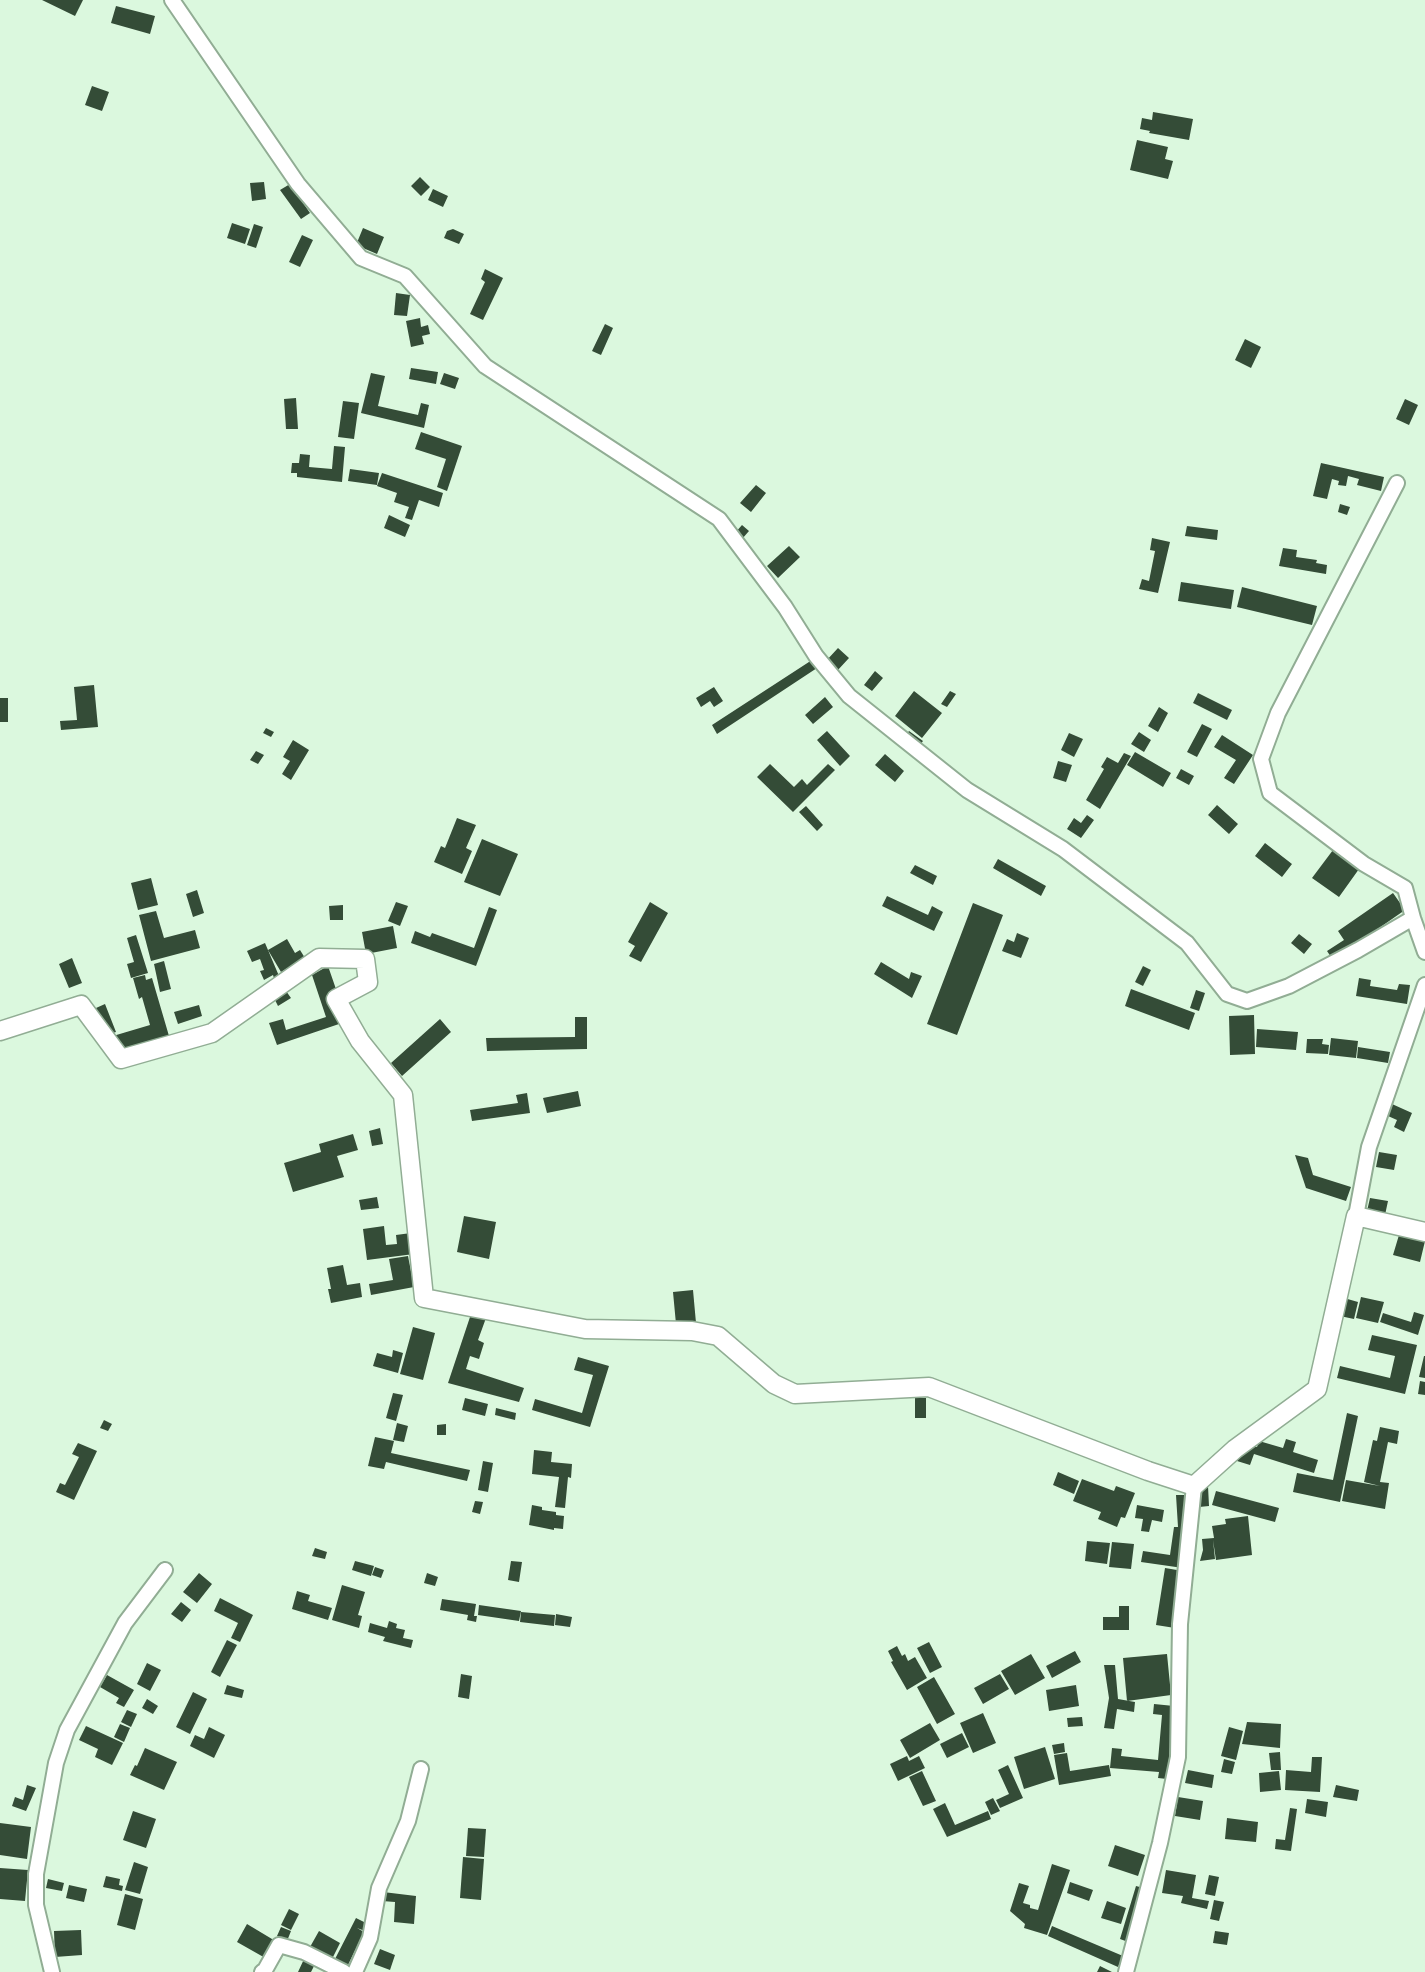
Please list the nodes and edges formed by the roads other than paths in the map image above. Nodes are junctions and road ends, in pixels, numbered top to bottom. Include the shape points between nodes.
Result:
1 (172, 0) edge
2 (1397, 483) dead end
3 (1413, 918) junction
4 (1425, 952) edge
5 (1425, 985) edge
6 (0, 1031) edge
7 (1356, 1216) junction
8 (1425, 1232) edge
9 (1194, 1486) junction
10 (165, 1570) dead end
11 (421, 1769) dead end
12 (52, 1972) edge
13 (261, 1972) edge
14 (344, 1972) edge
15 (355, 1972) edge
16 (1126, 1972) edge

1 - 3 street via 298,184 361,258 405,276 485,366 719,519 849,696 967,790 1063,849 1187,943 1227,994 1247,1001 1289,986
2 - 3 street via 1278,713 1261,759 1270,793 1364,864 1405,888
3 - 4 street
5 - 7 street via 1369,1147
6 - 9 street via 82,1005 121,1059 212,1033 319,958 365,959 368,982 336,999 360,1041 403,1095 424,1298 585,1329 692,1331 718,1336 774,1384 795,1394 929,1387
7 - 8 street
7 - 9 street via 1317,1389 1235,1449
9 - 16 street via 1180,1624 1178,1757
10 - 12 street via 119,1633 67,1730 56,1763 36,1874 36,1905
11 - 15 street via 408,1821 379,1888 370,1938
13 - 14 street via 279,1945

